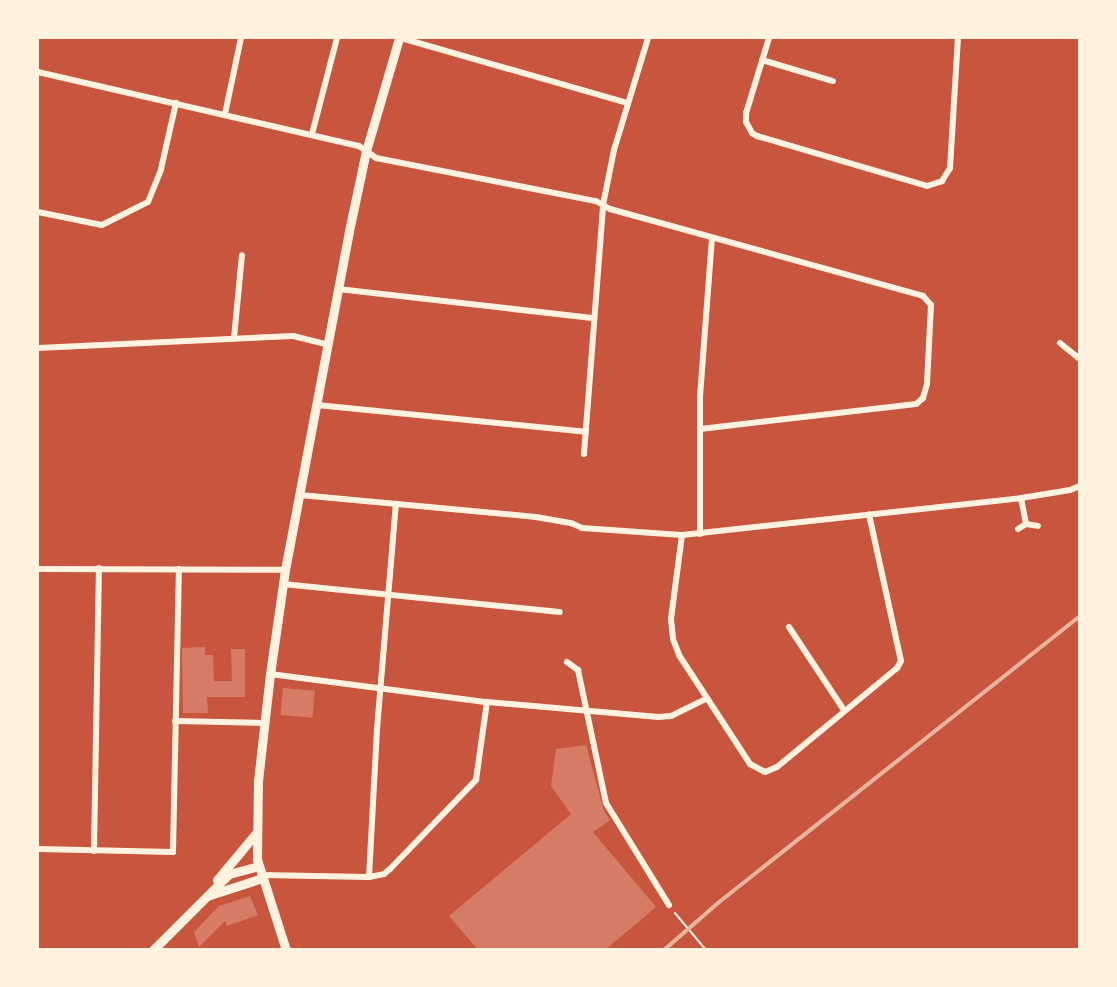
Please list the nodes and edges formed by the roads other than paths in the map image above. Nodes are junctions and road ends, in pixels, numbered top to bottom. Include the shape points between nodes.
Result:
1 (241, 38) edge
2 (338, 38) edge
3 (400, 38) edge
4 (648, 38) edge
5 (769, 38) edge
6 (958, 38) edge
7 (762, 60) junction
8 (38, 72) edge
9 (832, 81) dead end
10 (176, 103) junction
11 (628, 103) junction
12 (225, 114) junction
13 (312, 134) junction
14 (366, 151) junction
15 (603, 205) junction
16 (38, 212) edge
17 (712, 237) junction
18 (242, 255) dead end
19 (338, 289) junction
20 (594, 318) junction
21 (234, 338) junction
22 (1060, 343) dead end
23 (329, 345) junction
24 (38, 348) edge
25 (1080, 359) edge
26 (317, 405) junction
27 (700, 429) junction
28 (586, 432) junction
29 (584, 454) dead end
30 (1080, 486) edge
31 (300, 495) junction
32 (1021, 498) junction
33 (396, 504) junction
34 (869, 514) junction
35 (1026, 524) junction
36 (1038, 526) dead end
37 (1018, 529) dead end
38 (700, 534) junction
39 (682, 535) junction
40 (38, 568) edge
41 (99, 568) junction
42 (179, 569) junction
43 (285, 570) junction
44 (283, 584) junction
45 (388, 596) junction
46 (560, 612) dead end
47 (789, 627) dead end
48 (567, 662) dead end
49 (270, 674) junction
50 (381, 688) junction
51 (706, 699) junction
52 (487, 702) junction
53 (585, 709) junction
54 (844, 710) junction
55 (175, 721) junction
56 (264, 723) junction
57 (257, 832) junction
58 (38, 849) edge
59 (94, 851) junction
60 (261, 873) junction
61 (369, 877) junction
62 (205, 896) junction
63 (669, 905) road end
64 (153, 950) edge
65 (286, 950) edge

1 - 12 street
2 - 13 street
3 - 11 street
3 - 14 main road
4 - 11 street
5 - 7 street
6 - 7 street via 950,168 942,181 927,186 752,133 746,113
7 - 9 street
8 - 10 street
10 - 12 street
10 - 16 street via 161,169 148,202 102,225
11 - 15 street
12 - 13 street
13 - 14 street
14 - 15 street via 376,158
14 - 19 main road
15 - 17 street
15 - 20 street
17 - 27 street
17 - 27 street via 923,296 931,305 927,384 923,398 915,404
18 - 21 street
19 - 20 street
19 - 23 main road
20 - 28 street
21 - 23 street via 293,336
21 - 24 street
22 - 25 street
23 - 26 main road
26 - 28 street
26 - 31 main road
27 - 38 street
28 - 29 street
30 - 32 street
31 - 33 street
31 - 43 main road
32 - 34 street
32 - 35 street
33 - 39 street via 536,518 582,528
33 - 45 street
34 - 38 street
34 - 54 street via 901,661
35 - 36 street
35 - 37 street
38 - 39 street
39 - 51 street via 671,620 673,639
40 - 41 street
41 - 42 street
41 - 59 street
42 - 43 street
42 - 55 street
43 - 44 main road
44 - 45 street
44 - 49 main road
45 - 46 street
45 - 50 street
47 - 54 street
48 - 53 street via 578,670
49 - 50 street
49 - 56 main road
50 - 52 street
50 - 61 street
51 - 53 street via 671,716
51 - 54 street via 750,764 765,772 777,767
52 - 53 street
52 - 61 street via 476,780 390,869
53 - 63 street via 606,804
55 - 56 street
55 - 59 street via 173,852
56 - 57 main road
57 - 60 main road
57 - 62 main road
58 - 59 street
60 - 61 street
60 - 62 main road
60 - 62 main road via 229,874
60 - 65 main road
62 - 64 main road

